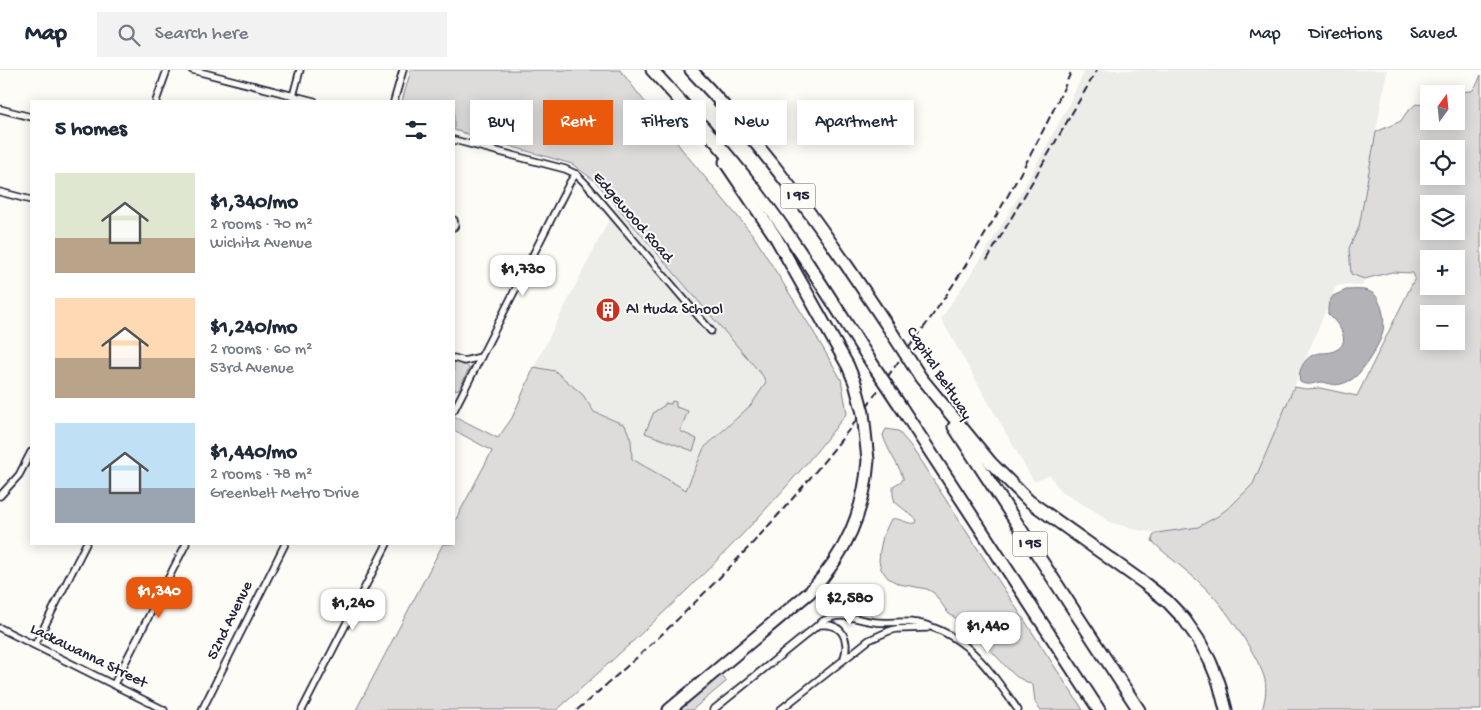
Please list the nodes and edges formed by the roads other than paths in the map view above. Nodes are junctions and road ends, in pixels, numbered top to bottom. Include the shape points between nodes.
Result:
1 (167, 70) edge
2 (192, 70) edge
3 (300, 70) edge
4 (403, 70) edge
5 (652, 70) edge
6 (691, 70) edge
7 (293, 96) junction
8 (676, 97) junction
9 (156, 100) edge
10 (310, 100) edge
11 (394, 100) edge
12 (0, 109) edge
13 (30, 117) edge
14 (455, 140) edge
15 (576, 174) junction
16 (0, 192) edge
17 (30, 200) edge
18 (711, 331) dead end
19 (481, 357) junction
20 (455, 358) edge
21 (921, 378) junction
22 (455, 408) edge
23 (30, 454) edge
24 (0, 496) edge
25 (85, 545) edge
26 (185, 545) edge
27 (284, 545) edge
28 (386, 545) edge
29 (817, 625) junction
30 (0, 628) edge
31 (934, 628) junction
32 (35, 645) junction
33 (844, 658) junction
34 (114, 684) junction
35 (1226, 708) edge
36 (164, 710) edge
37 (202, 710) edge
38 (302, 710) edge
39 (669, 710) edge
40 (713, 710) edge
41 (780, 710) edge
42 (1018, 710) edge
43 (1099, 710) edge
44 (1139, 710) edge

1 - 9 street
2 - 7 street
3 - 7 street
4 - 11 street
5 - 8 highway, I 95
6 - 21 highway, Capital Beltway / I 95, bridge via 779,171 847,265
7 - 10 street
8 - 39 highway, bridge via 775,236 843,357 855,383 863,413 868,460 862,500 853,529 822,579
8 - 43 highway, I 95, bridge via 722,148 794,245
12 - 13 street
14 - 15 street, Edgewood Road via 565,168
15 - 18 street, Edgewood Road
15 - 19 street
16 - 17 street
19 - 20 street via 464,361
19 - 22 street
21 - 35 highway via 991,463 1029,501 1144,583 1184,619 1210,661
21 - 44 highway, Capital Beltway / I 95
23 - 24 street via 19,475
25 - 32 street
26 - 34 street
27 - 37 street, 52nd Avenue
28 - 38 street
29 - 31 street via 830,617 843,615 873,622 913,622
29 - 33 street via 832,626 841,631 847,643
29 - 40 street
30 - 32 street, Lackawanna Street
31 - 33 street via 889,631 869,640
31 - 42 street via 953,636 972,651
32 - 34 street, Lackawanna Street
33 - 41 street
34 - 36 street, Lackawanna Street

